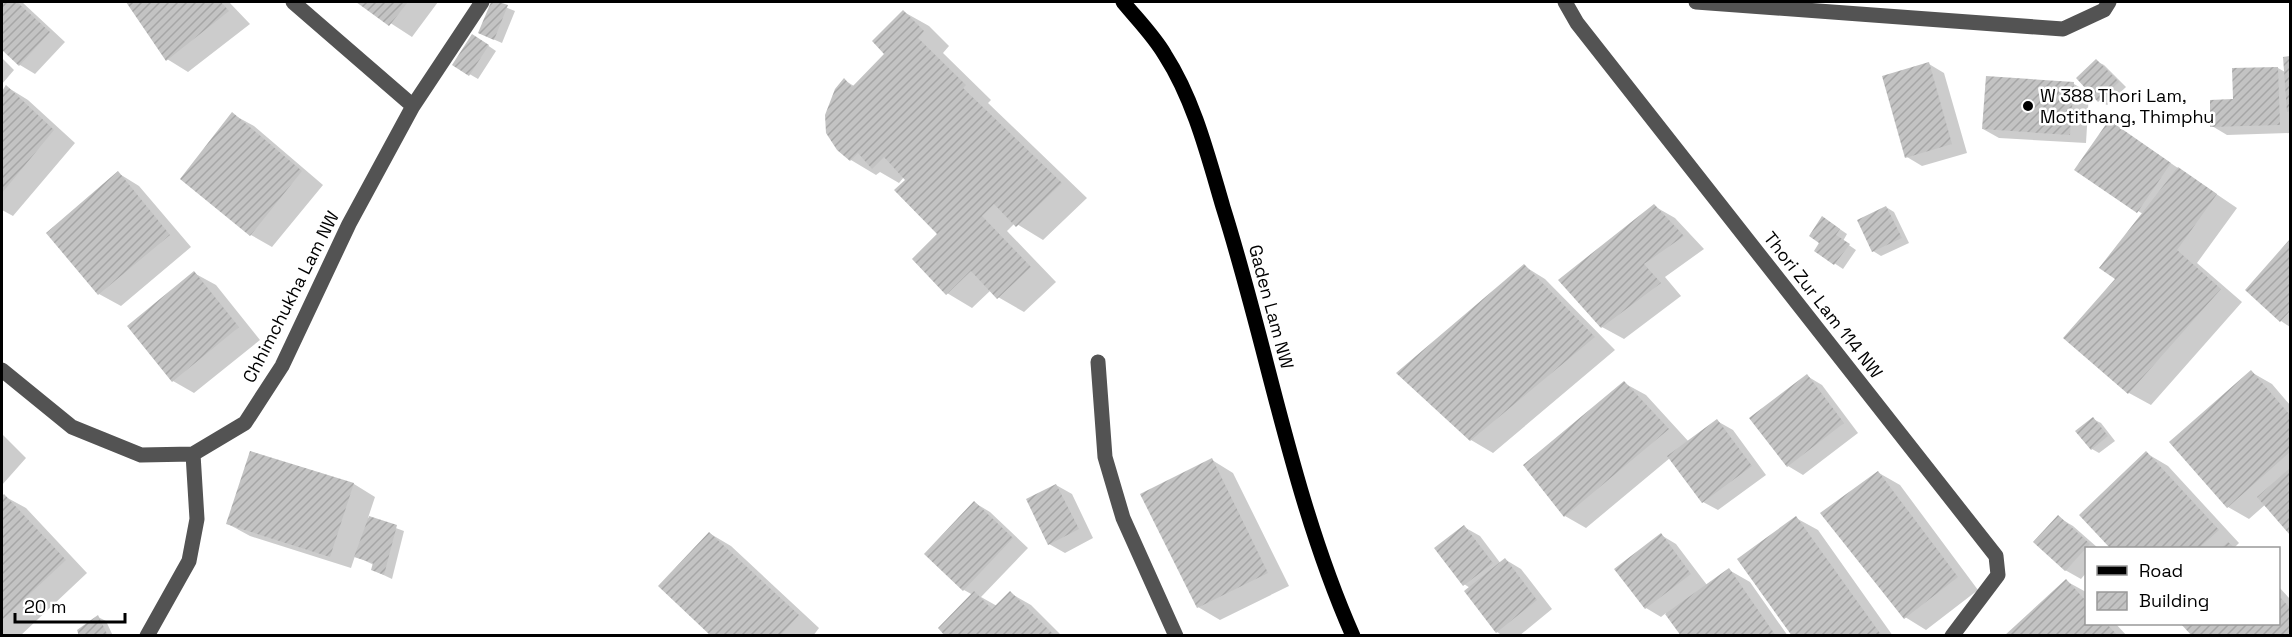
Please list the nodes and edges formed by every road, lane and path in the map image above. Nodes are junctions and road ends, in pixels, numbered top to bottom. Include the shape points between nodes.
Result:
1 (293, 2) edge
2 (482, 2) edge
3 (1123, 2) edge
4 (1565, 2) edge
5 (1696, 2) edge
6 (2109, 2) edge
7 (1771, 5) edge
8 (413, 106) junction
9 (1098, 362) dead end
10 (2, 370) edge
11 (193, 454) junction
12 (147, 636) edge
13 (1176, 636) edge
14 (1353, 636) edge
15 (1952, 636) edge

1 - 8 street
2 - 8 street, Chhimchukha Lam NW
3 - 14 main road, Gaden Lam NW via 1165,55 1191,107 1244,275 1289,451 1323,560
4 - 15 street, Thori Zur Lam 114 NW via 1577,23 1996,556 1998,575
5 - 7 street
6 - 7 street via 2104,10 2063,29
8 - 11 street, Chhimchukha Lam NW via 349,224 276,375 245,423
9 - 13 street via 1105,457 1123,518
10 - 11 street via 72,427 141,455
11 - 12 street via 197,519 189,561

